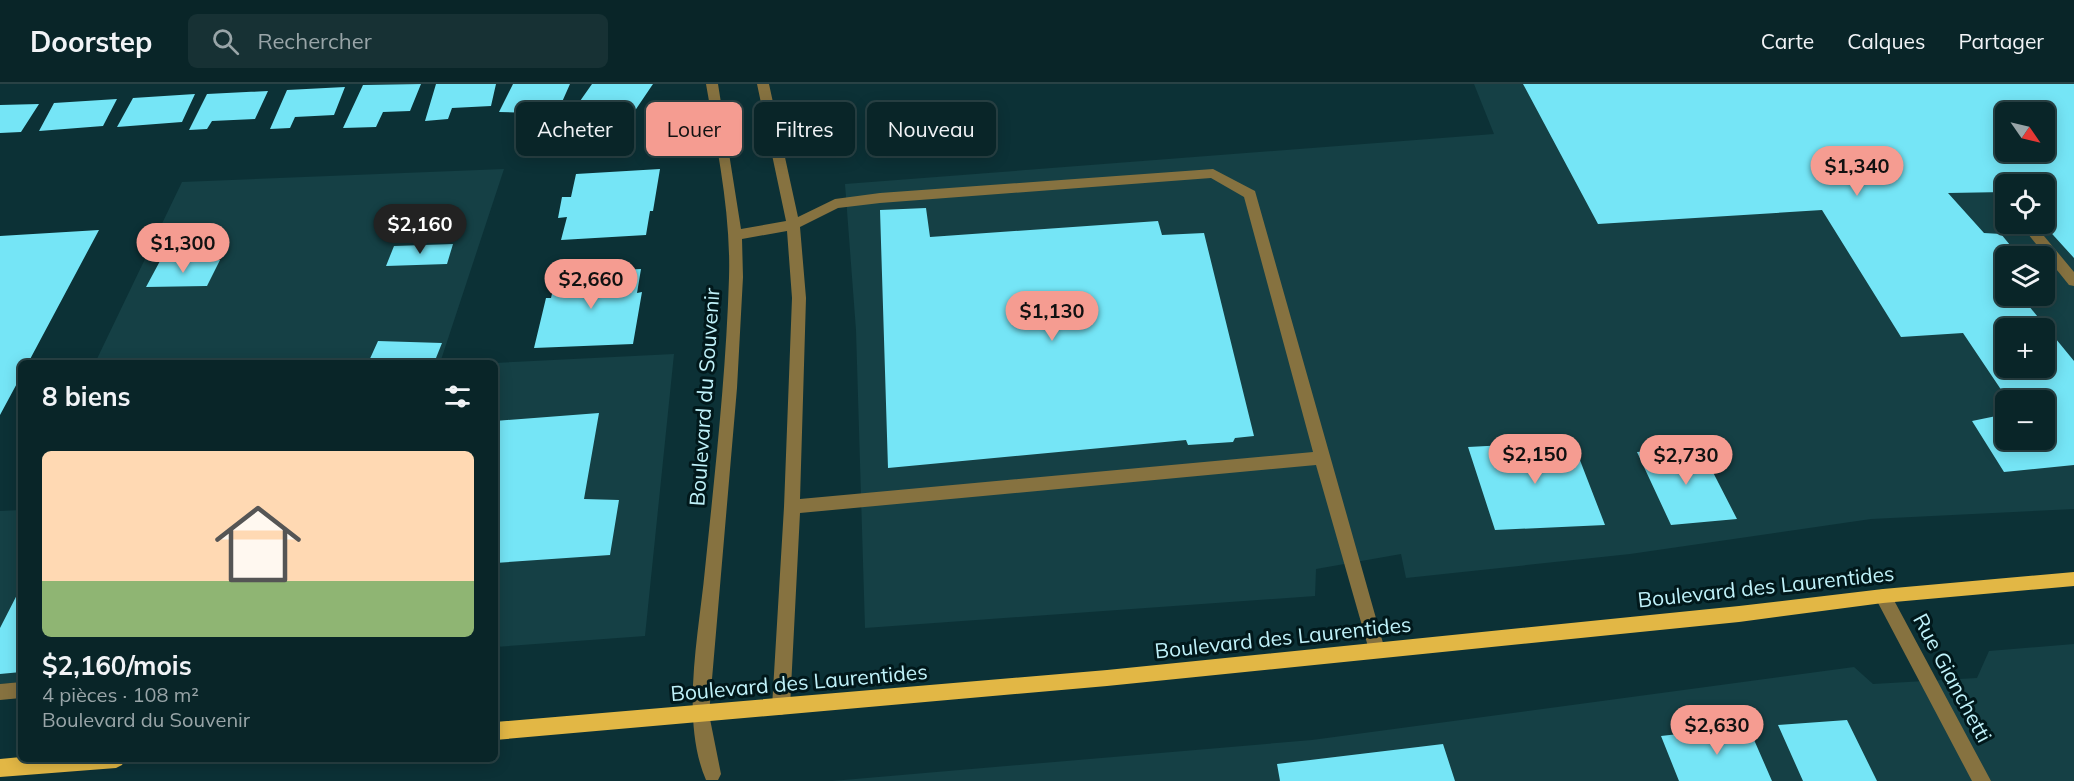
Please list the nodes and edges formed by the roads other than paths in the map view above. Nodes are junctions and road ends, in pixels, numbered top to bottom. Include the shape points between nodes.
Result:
1 (712, 84) edge
2 (764, 84) edge
3 (793, 225) junction
4 (2035, 234) edge
5 (735, 235) junction
6 (2074, 281) edge
7 (1322, 458) junction
8 (792, 507) junction
9 (2074, 579) edge
10 (1883, 596) junction
11 (1377, 650) junction
12 (18, 690) edge
13 (0, 692) edge
14 (781, 707) junction
15 (700, 714) junction
16 (498, 731) edge
17 (77, 762) edge
18 (0, 768) edge
19 (712, 774) dead end
20 (1982, 781) edge

1 - 5 street, Boulevard du Souvenir
2 - 3 street
3 - 5 street
3 - 7 street via 835,204 880,198 1213,173 1250,194
3 - 8 street via 799,319
4 - 6 street
5 - 15 street, Boulevard du Souvenir via 734,349
7 - 8 street
7 - 11 street
8 - 14 street
9 - 10 main road, Boulevard des Laurentides
10 - 11 main road, Boulevard des Laurentides
10 - 20 street, Rue Gianchetti
11 - 14 main road, Boulevard des Laurentides
12 - 13 street
14 - 15 main road, Boulevard des Laurentides
15 - 16 main road, Boulevard des Laurentides
15 - 19 street, Boulevard du Souvenir
17 - 18 main road

